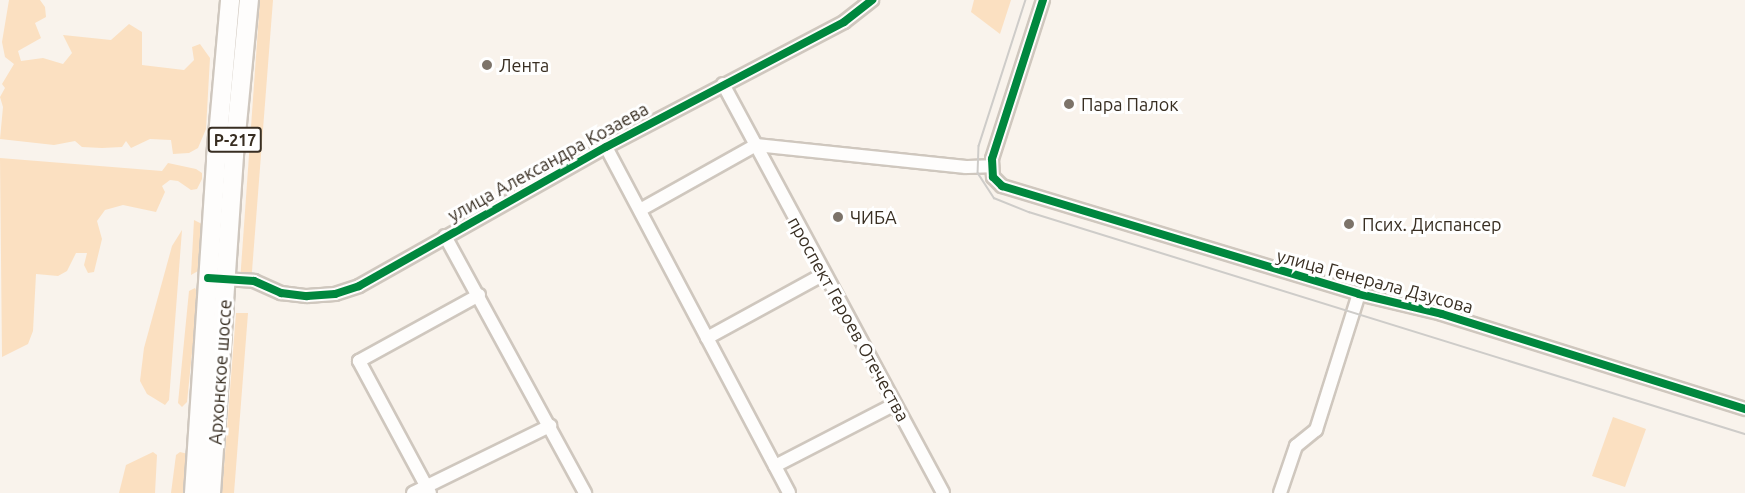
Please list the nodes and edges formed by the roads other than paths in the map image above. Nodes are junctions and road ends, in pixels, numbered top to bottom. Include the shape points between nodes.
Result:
1 (230, 0) edge
2 (249, 0) edge
3 (872, 0) edge
4 (1043, 0) edge
5 (723, 84) junction
6 (756, 145) junction
7 (606, 147) junction
8 (992, 166) junction
9 (640, 210) junction
10 (445, 236) junction
11 (824, 274) junction
12 (217, 279) junction
13 (1359, 294) junction
14 (479, 295) junction
15 (707, 338) junction
16 (895, 404) junction
17 (1745, 409) edge
18 (550, 426) junction
19 (775, 466) junction
20 (428, 490) edge
21 (194, 493) edge
22 (211, 493) edge
23 (414, 493) edge
24 (585, 493) edge
25 (789, 493) edge
26 (943, 493) edge
27 (1280, 493) edge

1 - 12 highway, Архонское шоссе / Р-217
2 - 12 highway, Архонское шоссе / Р-217
3 - 5 street, улица Александра Козаева via 844,22
4 - 8 street
5 - 6 street, проспект Героев Отечества
5 - 7 street, улица Александра Козаева
6 - 8 street via 966,167
6 - 9 street
6 - 11 street, проспект Героев Отечества
7 - 9 street
7 - 10 street, улица Александра Козаева
8 - 13 street, улица Генерала Дзусова via 998,183 1012,191
9 - 15 street
10 - 12 street, улица Александра Козаева via 359,286 335,294 281,293 254,280
10 - 14 street
11 - 15 street
11 - 16 street, проспект Героев Отечества
12 - 21 highway, Архонское шоссе / Р-217
12 - 22 highway, Архонское шоссе / Р-217
13 - 17 street, улица Генерала Дзусова via 1453,317
13 - 27 street via 1316,430 1296,446
14 - 18 street
14 - 20 street via 360,361
15 - 19 street
16 - 19 street
16 - 26 street, проспект Героев Отечества
18 - 20 street
18 - 24 street
19 - 25 street
20 - 23 street

